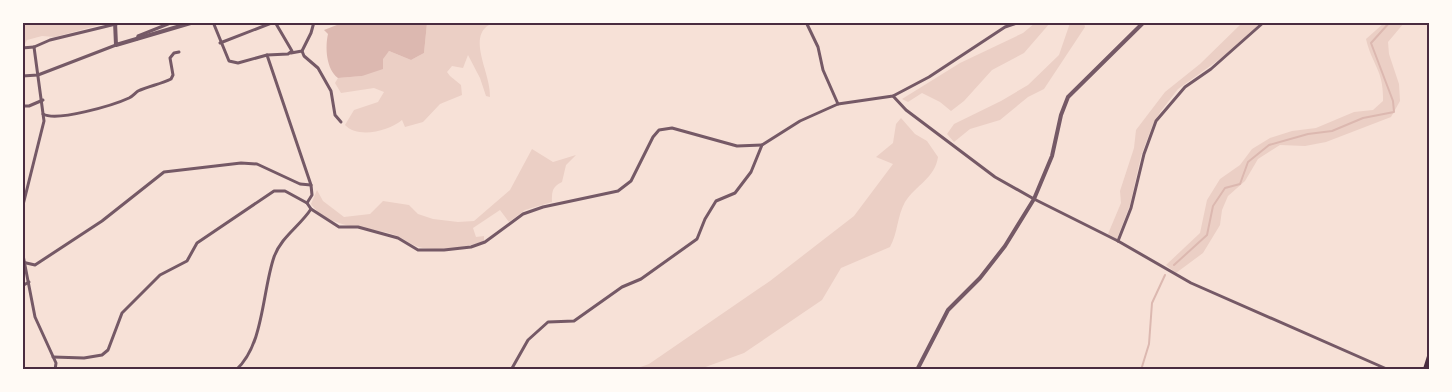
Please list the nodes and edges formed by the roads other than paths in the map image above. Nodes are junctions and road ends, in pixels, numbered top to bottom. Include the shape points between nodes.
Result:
1 (124, 22) edge
2 (173, 22) edge
3 (194, 22) edge
4 (213, 22) edge
5 (274, 22) edge
6 (314, 22) edge
7 (806, 22) edge
8 (1020, 22) edge
9 (1144, 22) edge
10 (1264, 22) edge
11 (115, 24) edge
12 (136, 40) junction
13 (220, 43) junction
14 (116, 45) junction
15 (34, 47) junction
16 (22, 48) edge
17 (302, 51) junction
18 (179, 52) dead end
19 (291, 53) junction
20 (267, 55) junction
21 (38, 75) junction
22 (22, 76) edge
23 (893, 96) junction
24 (42, 100) junction
25 (838, 104) junction
26 (22, 106) edge
27 (43, 114) junction
28 (341, 122) dead end
29 (762, 146) junction
30 (311, 185) junction
31 (1034, 199) junction
32 (307, 203) junction
33 (22, 208) edge
34 (311, 209) junction
35 (1118, 241) junction
36 (22, 250) edge
37 (24, 262) edge
38 (29, 282) junction
39 (22, 286) edge
40 (1430, 354) edge
41 (53, 357) junction
42 (55, 370) edge
43 (236, 370) edge
44 (511, 370) edge
45 (917, 370) edge
46 (1389, 370) edge
47 (1425, 370) edge

1 - 11 street
2 - 12 street via 138,36
3 - 12 street
4 - 13 street
5 - 13 street
5 - 19 street
6 - 17 street
7 - 25 street
8 - 23 street via 1005,27 929,77
9 - 31 street via 1068,97 1052,156
10 - 35 street via 1185,87 1156,121
11 - 14 street
11 - 15 street
12 - 14 street
13 - 20 street via 229,60 238,63
14 - 21 street
15 - 16 street
15 - 21 street
17 - 19 street
17 - 28 street via 318,68 330,91 335,116
18 - 27 street via 170,58 171,79 138,91 130,98 62,117
19 - 20 street
20 - 30 street
21 - 22 street
21 - 24 street
23 - 25 street
23 - 31 street via 906,110 996,177
24 - 26 street
24 - 27 street
25 - 29 street via 800,120
27 - 33 street via 44,121
29 - 34 street via 737,146 672,128 659,130 631,182 618,190 543,206 523,214 485,242 471,248 418,250 398,238 358,227 339,226
29 - 44 street via 751,172 735,192 716,202 697,239 574,321 548,322 528,340
30 - 32 street via 312,195
30 - 37 street via 300,184 257,164 164,172 102,221 35,265
31 - 35 street
31 - 45 street via 980,278 948,310
32 - 34 street
32 - 41 street via 285,191 274,191 197,243 187,261 160,275 122,313 108,350 102,355
34 - 43 street via 288,233 276,253 266,283 258,328 246,358
35 - 46 street via 1191,283
36 - 37 street
37 - 38 street
38 - 39 street
38 - 41 street via 35,317
40 - 47 main road
41 - 42 street

